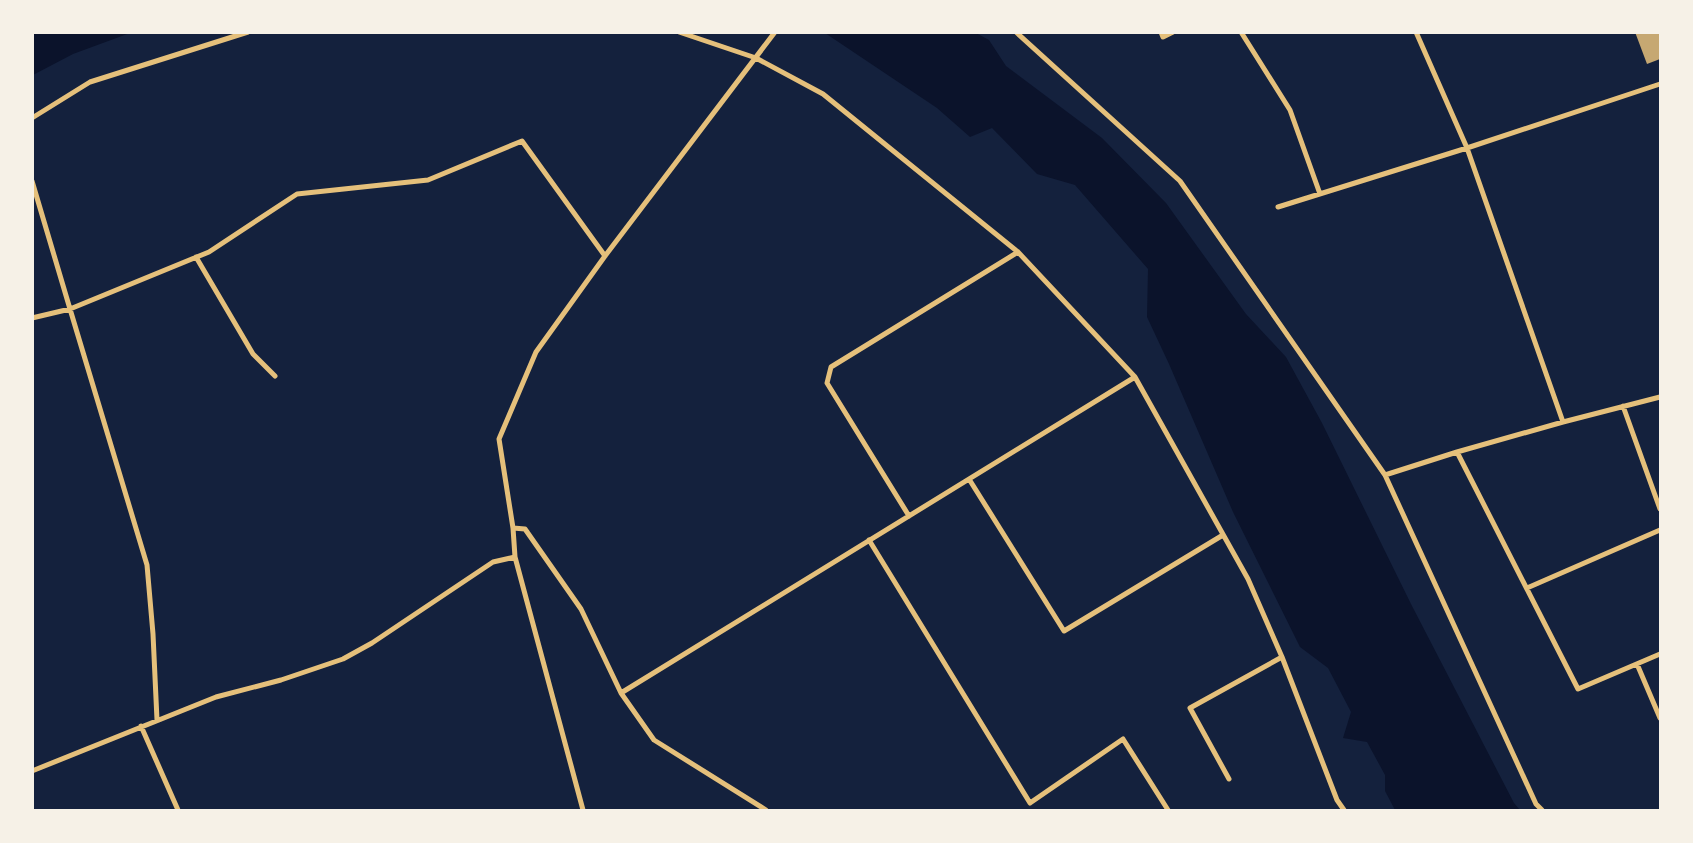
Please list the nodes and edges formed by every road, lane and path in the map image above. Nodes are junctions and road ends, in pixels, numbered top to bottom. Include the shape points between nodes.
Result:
1 (248, 32) edge
2 (679, 32) edge
3 (775, 32) edge
4 (1016, 32) edge
5 (1161, 32) edge
6 (1173, 32) edge
7 (1241, 32) edge
8 (1416, 32) edge
9 (756, 58) junction
10 (1660, 84) edge
11 (32, 118) edge
12 (1467, 148) junction
13 (32, 181) edge
14 (1320, 194) junction
15 (1278, 207) dead end
16 (1018, 252) junction
17 (605, 256) junction
18 (196, 257) junction
19 (70, 309) junction
20 (32, 318) edge
21 (274, 376) dead end
22 (1134, 377) junction
23 (1660, 397) edge
24 (1623, 406) junction
25 (1563, 422) junction
26 (1457, 452) junction
27 (1385, 475) junction
28 (969, 478) junction
29 (1660, 509) edge
30 (909, 516) junction
31 (513, 528) junction
32 (1660, 530) edge
33 (1223, 535) junction
34 (869, 540) junction
35 (515, 556) junction
36 (1527, 588) junction
37 (1660, 654) edge
38 (1282, 657) junction
39 (1637, 664) junction
40 (621, 693) junction
41 (1660, 718) edge
42 (157, 720) junction
43 (141, 726) junction
44 (32, 771) edge
45 (1228, 779) dead end
46 (178, 810) edge
47 (583, 810) edge
48 (766, 810) edge
49 (1168, 810) edge
50 (1344, 810) edge
51 (1542, 810) edge

1 - 11 street via 90,82
2 - 9 street
3 - 9 street
4 - 27 street via 1180,180
5 - 6 street via 1163,37
7 - 14 street via 1290,110
8 - 12 street
9 - 16 street via 823,94
9 - 17 street
10 - 12 street
12 - 14 street
12 - 25 street
13 - 19 street
14 - 15 street
16 - 22 street
16 - 30 street via 831,366 827,383
17 - 18 street via 522,141 428,180 297,194 209,252
17 - 31 street via 536,352 499,439
18 - 19 street
18 - 21 street via 253,354
19 - 20 street
19 - 42 street via 147,564
22 - 28 street
22 - 33 street
23 - 24 street
24 - 25 street
24 - 29 street
25 - 26 street
26 - 27 street
26 - 36 street
27 - 51 street via 1536,804
28 - 30 street
28 - 33 street via 1064,631
30 - 34 street
31 - 35 street
31 - 40 street via 525,529 581,608
32 - 36 street
33 - 38 street via 1248,579
34 - 40 street
34 - 49 street via 1030,802 1123,739
35 - 42 street via 493,562 343,659 216,697
35 - 47 street
36 - 39 street via 1578,689
37 - 39 street
38 - 45 street via 1190,708
38 - 50 street via 1337,800
39 - 41 street
40 - 48 street via 654,740
42 - 43 street
43 - 44 street
43 - 46 street

